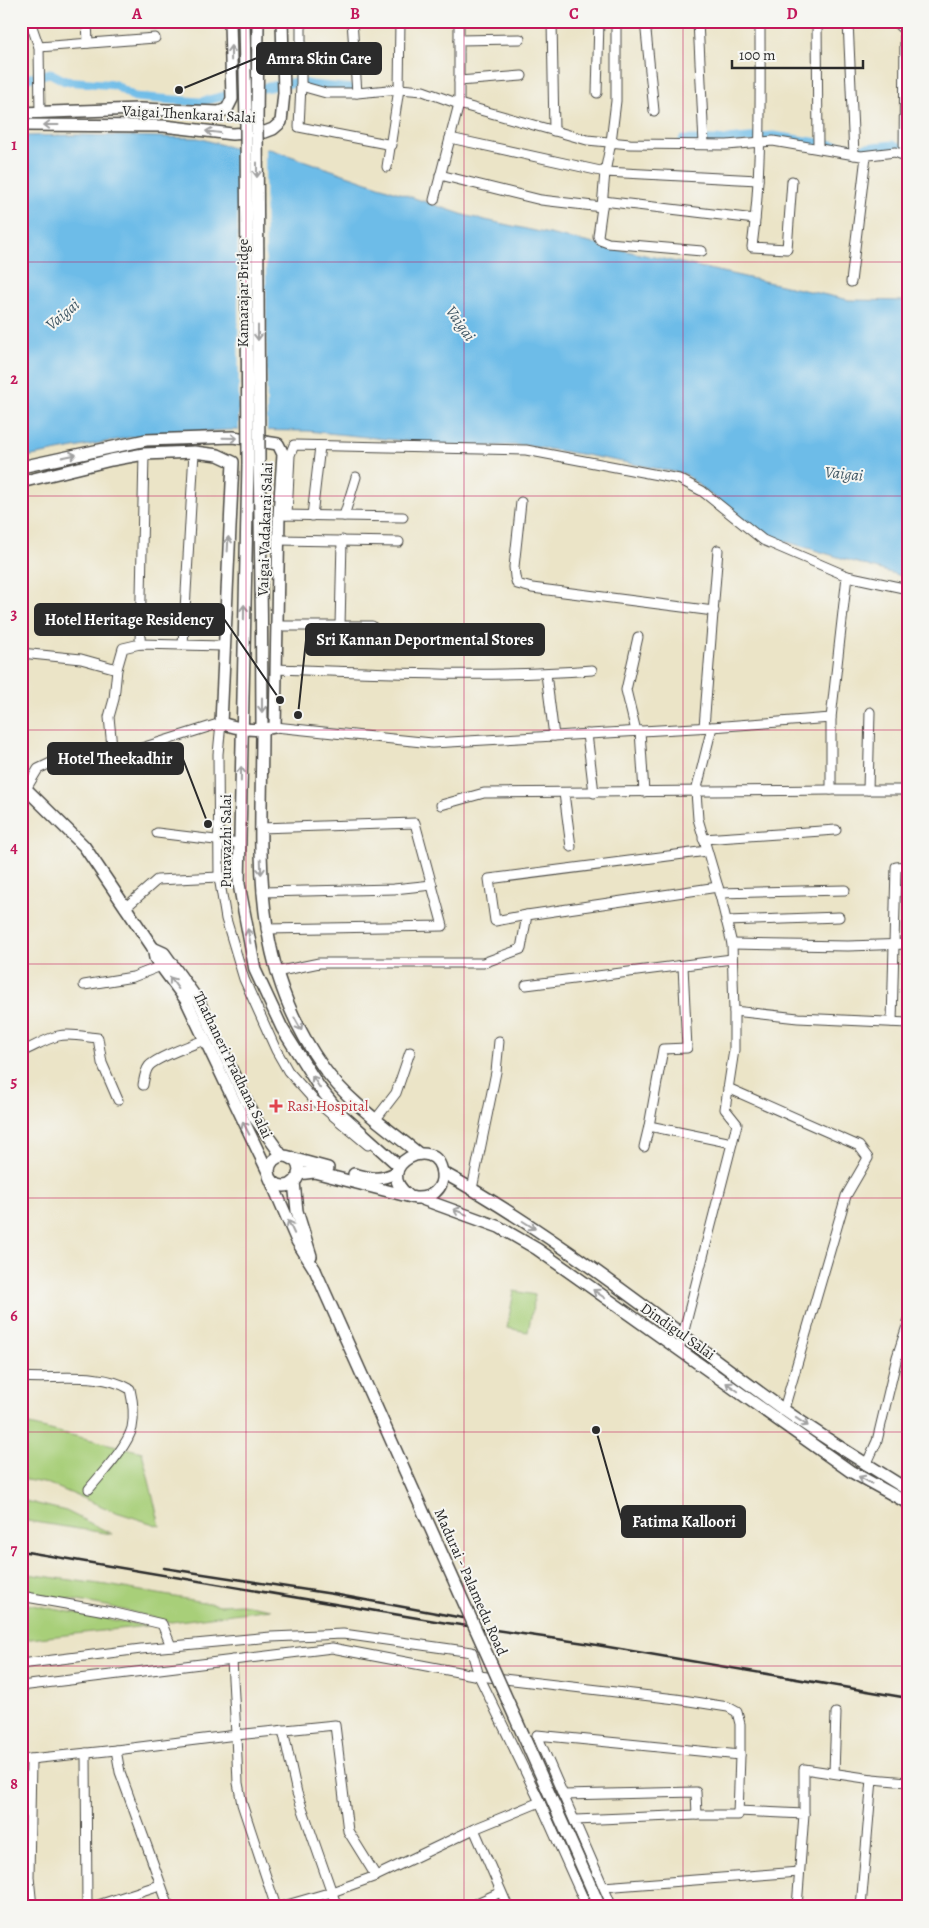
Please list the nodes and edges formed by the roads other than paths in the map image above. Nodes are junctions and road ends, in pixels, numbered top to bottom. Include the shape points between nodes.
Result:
1 (30, 21) edge
2 (87, 21) edge
3 (230, 21) edge
4 (244, 21) edge
5 (258, 21) edge
6 (282, 21) edge
7 (301, 21) edge
8 (352, 21) edge
9 (400, 21) edge
10 (459, 21) edge
11 (552, 21) edge
12 (599, 21) edge
13 (616, 21) edge
14 (645, 21) edge
15 (698, 21) edge
16 (760, 21) edge
17 (818, 21) edge
18 (848, 21) edge
19 (894, 21) edge
20 (155, 38) dead end
21 (520, 39) dead end
22 (459, 40) junction
23 (88, 43) junction
24 (38, 47) junction
25 (522, 76) dead end
26 (459, 80) junction
27 (301, 83) junction
28 (399, 86) junction
29 (357, 90) junction
30 (598, 93) dead end
31 (251, 98) junction
32 (459, 101) junction
33 (654, 111) dead end
34 (21, 113) edge
35 (40, 113) junction
36 (21, 125) edge
37 (554, 128) junction
38 (450, 138) junction
39 (612, 139) junction
40 (760, 139) junction
41 (704, 141) junction
42 (392, 145) junction
43 (818, 145) junction
44 (854, 151) junction
45 (905, 153) edge
46 (866, 156) junction
47 (388, 168) dead end
48 (606, 172) junction
49 (440, 176) junction
50 (758, 180) junction
51 (792, 181) dead end
52 (434, 200) dead end
53 (602, 204) junction
54 (755, 219) junction
55 (702, 251) dead end
56 (851, 282) dead end
57 (320, 446) junction
58 (194, 452) junction
59 (144, 454) junction
60 (253, 464) junction
61 (21, 467) edge
62 (356, 477) dead end
63 (21, 482) edge
64 (521, 502) dead end
65 (283, 515) junction
66 (312, 516) junction
67 (344, 516) junction
68 (402, 517) dead end
69 (278, 540) junction
70 (342, 540) junction
71 (399, 542) dead end
72 (718, 550) dead end
73 (847, 576) junction
74 (908, 589) edge
75 (714, 611) junction
76 (277, 626) junction
77 (340, 626) junction
78 (372, 626) dead end
79 (638, 637) dead end
80 (140, 644) junction
81 (183, 645) junction
82 (223, 646) junction
83 (21, 653) edge
84 (117, 669) junction
85 (276, 669) junction
86 (592, 670) dead end
87 (546, 674) junction
88 (870, 712) dead end
89 (831, 718) junction
90 (220, 723) junction
91 (275, 727) junction
92 (708, 727) junction
93 (241, 729) junction
94 (262, 730) junction
95 (638, 731) junction
96 (587, 734) junction
97 (554, 736) junction
98 (113, 757) junction
99 (23, 787) edge
100 (832, 790) junction
101 (868, 790) junction
102 (908, 790) edge
103 (644, 792) junction
104 (696, 792) junction
105 (564, 793) junction
106 (594, 793) junction
107 (441, 805) dead end
108 (260, 828) junction
109 (836, 830) dead end
110 (156, 833) dead end
111 (704, 839) junction
112 (219, 841) junction
113 (240, 843) junction
114 (571, 848) dead end
115 (707, 851) junction
116 (908, 866) edge
117 (219, 877) junction
118 (432, 885) junction
119 (718, 890) junction
120 (845, 890) dead end
121 (262, 892) junction
122 (124, 908) junction
123 (528, 915) junction
124 (839, 917) dead end
125 (726, 921) junction
126 (266, 929) junction
127 (732, 944) junction
128 (908, 944) edge
129 (894, 945) junction
130 (732, 959) junction
131 (166, 964) junction
132 (683, 966) junction
133 (276, 972) junction
134 (84, 985) dead end
135 (526, 985) dead end
136 (734, 1011) junction
137 (892, 1022) junction
138 (908, 1023) edge
139 (204, 1040) junction
140 (499, 1041) dead end
141 (21, 1052) edge
142 (410, 1052) dead end
143 (143, 1085) dead end
144 (728, 1088) junction
145 (118, 1100) dead end
146 (376, 1119) junction
147 (648, 1126) junction
148 (732, 1143) junction
149 (375, 1144) junction
150 (644, 1147) dead end
151 (418, 1154) junction
152 (287, 1157) junction
153 (398, 1169) junction
154 (442, 1172) junction
155 (269, 1174) junction
156 (296, 1178) junction
157 (472, 1189) junction
158 (409, 1196) junction
159 (422, 1198) junction
160 (315, 1270) junction
161 (908, 1323) edge
162 (682, 1334) junction
163 (679, 1350) junction
164 (21, 1377) edge
165 (784, 1409) junction
166 (866, 1465) junction
167 (89, 1489) dead end
168 (908, 1490) edge
169 (908, 1503) edge
170 (21, 1596) edge
171 (171, 1646) junction
172 (232, 1660) junction
173 (21, 1664) edge
174 (479, 1676) junction
175 (21, 1686) edge
176 (836, 1713) dead end
177 (283, 1730) junction
178 (236, 1734) junction
179 (116, 1750) junction
180 (86, 1753) junction
181 (740, 1755) junction
182 (26, 1759) edge
183 (834, 1773) junction
184 (872, 1779) junction
185 (908, 1782) edge
186 (563, 1795) junction
187 (540, 1802) junction
188 (738, 1811) junction
189 (804, 1814) junction
190 (697, 1815) junction
191 (575, 1820) junction
192 (474, 1829) junction
193 (799, 1872) junction
194 (376, 1876) junction
195 (160, 1885) junction
196 (603, 1887) junction
197 (332, 1892) junction
198 (501, 1892) junction
199 (32, 1907) edge
200 (87, 1907) edge
201 (92, 1907) edge
202 (169, 1907) edge
203 (276, 1907) edge
204 (280, 1907) edge
205 (337, 1907) edge
206 (468, 1907) edge
207 (508, 1907) edge
208 (587, 1907) edge
209 (600, 1907) edge
210 (612, 1907) edge
211 (797, 1907) edge
212 (861, 1907) edge

1 - 24 street
2 - 23 street
35 -> 3 main road, Vaigai Thenkarai Salai via 140,109 219,112 228,109 232,99
4 - 31 main road via 245,86
5 - 31 main road via 257,83
6 -> 36 main road, Vaigai Thenkarai Salai via 284,93 281,122 274,129 232,134 164,126
7 - 27 street
8 - 29 street
9 - 28 street
10 - 22 street
11 - 37 street
12 - 30 street
13 - 39 street via 616,101
14 - 33 street
15 - 41 street
16 - 40 street
17 - 43 street
18 - 44 street
19 - 45 street via 905,31
20 - 23 street
21 - 22 street
22 - 26 street
23 - 24 street
24 - 35 street
25 - 26 street
26 - 32 street
27 - 29 street via 326,93
27 - 42 street via 299,127
28 - 29 street
28 - 32 street
28 - 42 street
31 - 60 main road, Kamarajar Bridge, bridge
32 - 37 street
32 - 38 street
34 - 35 main road, Vaigai Thenkarai Salai
37 - 39 street via 587,140
38 - 48 street
38 - 49 street
39 - 41 street
39 - 48 street
40 - 41 street
40 - 43 street
40 - 50 street
42 - 47 street
43 - 44 street
44 - 46 street
45 - 46 street
46 - 56 street
48 - 50 street
48 - 53 street
49 - 52 street
49 - 53 street via 541,200
50 - 54 street
51 - 54 street via 787,249 752,247
53 - 54 street
53 - 55 street via 600,240
57 - 65 street via 294,445
57 - 66 street
57 - 73 street via 526,450 679,479 702,492 763,540
58 - 59 main road
58 - 81 street
82 -> 58 main road via 233,462 218,455
59 - 63 main road
59 - 80 street
93 -> 60 main road, Puravazhi Salai
60 -> 94 main road via 262,605
61 -> 65 main road, Vaigai Vadakarai Salai via 146,440 233,437 278,444 283,454
62 - 67 street
64 - 75 street via 514,567 517,584
65 - 66 street
65 - 69 main road, Vaigai Vadakarai Salai
66 - 67 street
67 - 68 street
69 - 70 street
69 - 76 main road, Vaigai Vadakarai Salai
70 - 71 street
70 - 77 street
72 - 75 street
73 - 74 street
73 - 89 street
75 - 92 street
76 - 77 street
76 - 85 main road, Vaigai Vadakarai Salai
77 - 78 street
79 - 95 street via 626,690
80 - 81 street
80 - 84 street via 123,648
81 - 82 street
82 - 90 main road
83 - 84 street via 81,659
84 - 98 street via 109,717
85 - 87 street via 409,675
85 - 91 main road, Vaigai Vadakarai Salai
86 - 87 street
87 - 97 street
88 - 101 street
89 - 92 street
89 - 100 street
90 - 93 main road
90 - 98 street
90 - 112 street
91 - 94 main road
91 - 97 street via 432,742
92 - 95 street
92 - 104 street
93 - 94 main road
113 -> 93 main road, Puravazhi Salai
94 - 108 main road
95 - 96 street
95 - 103 street
96 - 97 street
96 - 106 street
98 - 99 street via 61,758 38,770
99 - 122 main road, Thathaneri Pradhana Salai via 84,846
100 - 101 street
100 - 104 street
101 - 102 street
103 - 104 street
103 - 106 street
104 - 111 street via 698,819
105 - 106 street
105 - 107 street via 484,793
105 - 114 street
108 - 118 street via 415,823
108 -> 121 main road
109 - 111 street
110 - 112 street
111 - 115 street
112 - 113 street
112 - 117 street
149 -> 113 main road, Puravazhi Salai via 340,1113 319,1086 282,1028 255,970 239,884
115 - 119 street
115 - 123 street via 489,879 494,921
116 - 129 street via 896,867
117 - 122 street via 157,880
117 - 149 street via 226,919 244,979 276,1050 313,1099 369,1146
118 - 121 street
118 - 126 street via 442,926
119 - 120 street
119 - 123 street
119 - 125 street
121 - 126 main road
122 - 131 main road, Thathaneri Pradhana Salai via 153,948 155,958
123 - 133 street via 521,949 483,963 319,963
124 - 125 street
125 - 127 street
126 - 133 main road
127 - 129 street
127 - 130 street
128 - 129 street
129 - 137 street
130 - 132 street
130 - 136 street
131 - 134 street via 133,977
139 -> 131 main road, Thathaneri Pradhana Salai
131 - 152 main road, Thathaneri Pradhana Salai via 199,1002 254,1118
132 - 135 street
132 - 147 street via 687,1048 663,1048
133 -> 146 main road via 295,1020 324,1068 360,1107
136 - 137 street via 798,1018
136 - 144 street via 734,1050
137 - 138 street
139 - 143 street via 149,1065
155 -> 139 main road, Thathaneri Pradhana Salai
140 - 157 street via 496,1072
141 - 145 street via 61,1035 98,1038 102,1063
142 - 146 street via 396,1093
144 - 148 street via 725,1109 737,1124
144 - 165 street via 858,1146 868,1158 846,1196
146 - 151 main road
147 - 148 street
147 - 150 street
148 - 162 street
149 - 153 main road, Puravazhi Salai
151 - 153 main road via 407,1157
151 - 154 main road via 425,1154 436,1161
152 - 153 main road via 377,1179 386,1178
152 - 155 main road via 274,1159
152 - 156 main road via 298,1165
153 - 158 main road via 399,1186
154 - 157 main road, Dindigul Salai
154 - 159 main road via 440,1187
155 - 156 main road via 278,1185 286,1186
160 -> 155 main road, Madurai - Palamedu Road via 297,1241
156 - 158 main road via 314,1172
156 - 160 main road, Madurai - Palamedu Road via 297,1211
157 -> 162 main road, Dindigul Salai via 543,1234
158 - 159 main road
163 -> 159 main road, Dindigul Salai via 537,1249 499,1227
160 - 209 main road, Madurai - Palamedu Road, bridge
161 - 166 street via 877,1441
162 - 163 street
162 - 165 main road, Dindigul Salai
169 -> 163 main road, Dindigul Salai via 850,1471
164 - 167 street via 90,1378 120,1383 130,1389 134,1406 132,1429 117,1455
165 -> 166 main road, Dindigul Salai
166 - 168 main road, Dindigul Salai
170 - 171 street via 162,1624
171 - 173 street
171 - 174 street via 343,1634 472,1652
172 - 174 street via 332,1648
172 - 175 street
172 - 178 street
174 - 181 street via 728,1707 737,1712 740,1724
174 - 187 street
176 - 183 street
177 - 178 street
177 - 194 street via 335,1726 348,1831
177 - 197 street via 297,1793
178 - 179 street
178 - 203 street via 242,1804
179 - 180 street
179 - 195 street via 120,1772
180 - 182 street
180 - 200 street
181 - 186 street via 537,1734
181 - 188 street
182 - 199 street
183 - 184 street
183 - 189 street via 804,1769
184 - 185 street
184 - 212 street
186 - 190 street via 696,1792
186 - 191 street
187 - 192 street
187 - 208 street
188 - 189 street
188 - 190 street via 738,1816
189 - 193 street
190 - 191 street
191 - 196 street
192 - 194 street
192 - 198 street
193 - 196 street
193 - 211 street
194 - 197 street
195 - 201 street
195 - 202 street
196 - 210 street
197 - 204 street
197 - 205 street
198 - 206 street
198 - 207 street

